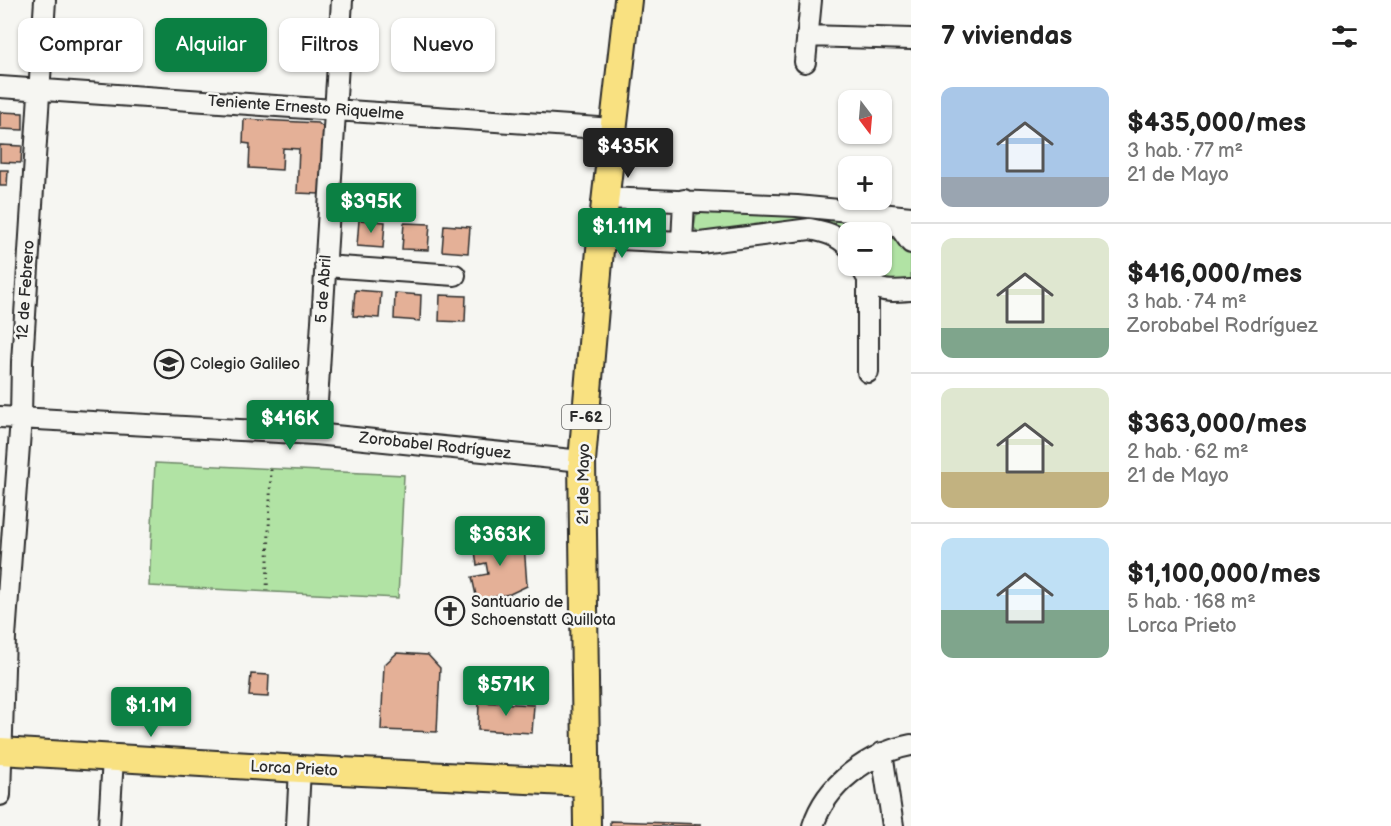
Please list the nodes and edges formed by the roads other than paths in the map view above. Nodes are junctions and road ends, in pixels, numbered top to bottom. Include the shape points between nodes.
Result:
1 (45, 0) edge
2 (342, 0) edge
3 (628, 0) edge
4 (811, 0) edge
5 (807, 36) junction
6 (911, 39) edge
7 (805, 62) dead end
8 (0, 87) edge
9 (40, 90) junction
10 (336, 110) junction
11 (613, 129) junction
12 (606, 198) junction
13 (684, 200) junction
14 (891, 215) junction
15 (911, 217) edge
16 (838, 237) edge
17 (601, 238) junction
18 (682, 242) junction
19 (911, 243) edge
20 (326, 266) junction
21 (455, 275) dead end
22 (864, 276) edge
23 (867, 276) edge
24 (911, 290) edge
25 (868, 372) dead end
26 (0, 417) edge
27 (21, 418) junction
28 (315, 434) junction
29 (582, 461) junction
30 (6, 538) edge
31 (2, 637) edge
32 (911, 745) edge
33 (1, 751) edge
34 (882, 753) junction
35 (113, 758) junction
36 (300, 769) junction
37 (587, 783) junction
38 (0, 795) edge
39 (109, 826) edge
40 (297, 826) edge
41 (587, 826) edge
42 (813, 826) edge
43 (893, 826) edge

1 - 9 street, 12 de Febrero
2 - 10 street, 5 de Abril
3 - 11 main road, 21 de Mayo / F-62
4 - 5 street
5 - 6 street
5 - 7 street
8 - 9 street, Teniente Ernesto Riquelme
9 - 10 street, Teniente Ernesto Riquelme
9 - 27 street, 12 de Febrero
10 - 11 street, Teniente Ernesto Riquelme
10 - 20 street, 5 de Abril
11 - 12 main road, 21 de Mayo / F-62
12 - 13 street
12 - 17 main road, 21 de Mayo / F-62
13 - 14 street
13 - 18 street
14 - 15 street
14 - 19 street
16 - 18 street via 810,229
17 - 18 street
17 - 29 main road, 21 de Mayo / F-62
20 - 21 street
20 - 28 street, 5 de Abril
22 - 25 street
23 - 24 street via 877,288 888,292
26 - 27 street, Zorobabel Rodríguez
27 - 28 street, Zorobabel Rodríguez
27 - 30 street, 12 de Febrero
28 - 29 street, Zorobabel Rodríguez
29 - 37 main road, 21 de Mayo / F-62
30 - 31 street, 12 de Febrero
31 - 33 street, 12 de Febrero
32 - 34 street
33 - 35 main road, Lorca Prieto
33 - 38 street, 12 de Febrero
34 - 42 street via 832,791
34 - 43 street
35 - 36 main road, Lorca Prieto
35 - 39 street
36 - 37 main road, Lorca Prieto
36 - 40 street
37 - 41 main road, 21 de Mayo / F-62

